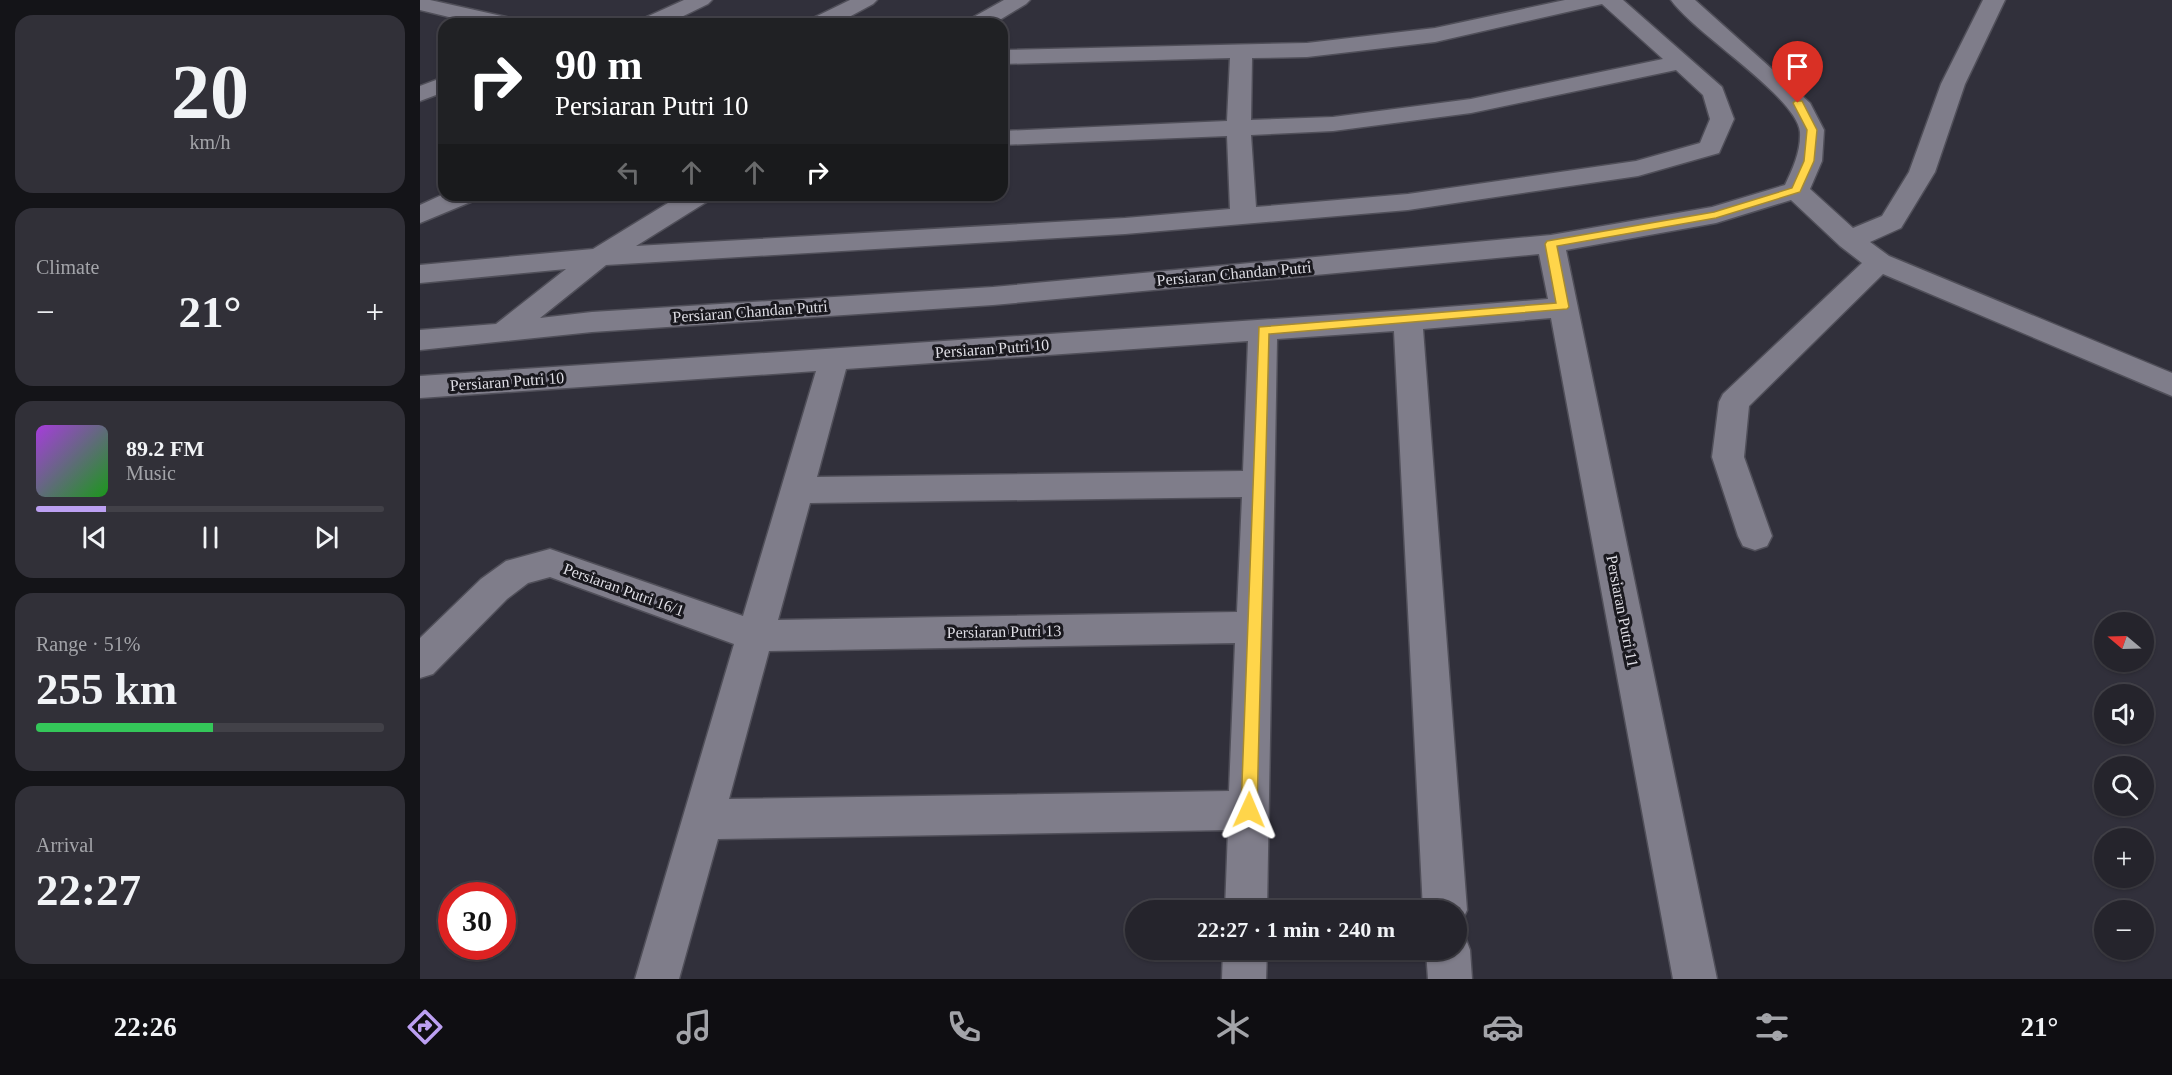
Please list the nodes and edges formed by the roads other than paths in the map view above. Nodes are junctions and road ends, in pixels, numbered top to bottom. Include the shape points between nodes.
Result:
1 (701, 0) edge
2 (866, 0) edge
3 (1019, 0) edge
4 (1594, 0) edge
5 (1610, 0) edge
6 (1682, 0) edge
7 (1994, 0) edge
8 (420, 4) edge
9 (480, 18) edge
10 (663, 18) edge
11 (831, 18) edge
12 (988, 18) edge
13 (1240, 51) junction
14 (1008, 57) edge
15 (1681, 62) junction
16 (438, 86) edge
17 (420, 94) edge
18 (1239, 128) junction
19 (1008, 138) edge
20 (1796, 190) junction
21 (451, 201) edge
22 (689, 201) edge
23 (420, 215) edge
24 (1243, 216) junction
25 (1850, 240) junction
26 (1551, 244) junction
27 (599, 256) junction
28 (1879, 262) junction
29 (420, 274) edge
30 (1563, 307) junction
31 (1408, 320) junction
32 (1263, 330) junction
33 (503, 333) junction
34 (420, 340) edge
35 (834, 359) junction
36 (2172, 385) edge
37 (420, 387) edge
38 (1259, 484) junction
39 (797, 490) junction
40 (1755, 536) dead end
41 (1254, 627) junction
42 (755, 636) junction
43 (420, 662) edge
44 (1249, 810) junction
45 (702, 819) junction
46 (1246, 900) edge
47 (1444, 900) edge
48 (1245, 960) edge
49 (1449, 960) edge
50 (657, 979) edge
51 (1244, 979) edge
52 (1450, 979) edge
53 (1695, 979) edge

1 - 10 street
2 - 11 street
3 - 12 street
4 - 13 street via 1435,35 1307,50
5 - 15 street
6 - 20 street via 1798,103 1812,130 1809,161
7 - 25 street via 1953,84 1922,172 1892,222
8 - 9 street
13 - 14 street
13 - 18 street
15 - 18 street via 1471,106 1333,124
15 - 24 street via 1714,92 1722,119 1710,148 1638,168 1408,202
16 - 17 street
18 - 19 street
18 - 24 street
20 - 25 street
20 - 26 street, Persiaran Chandan Putri via 1716,215
21 - 23 street
22 - 27 street
24 - 27 street
25 - 28 street
26 - 30 street, Persiaran Putri 11
26 - 33 street, Persiaran Chandan Putri via 993,296 592,322
27 - 29 street
27 - 33 street
28 - 36 street
28 - 40 street via 1734,402 1728,457
30 - 31 street, Persiaran Putri 10
30 - 53 street, Persiaran Putri 11
31 - 32 street, Persiaran Putri 10
31 - 47 street
32 - 35 street, Persiaran Putri 10
32 - 38 street
33 - 34 street, Persiaran Chandan Putri
35 - 37 street, Persiaran Putri 10
35 - 39 street
38 - 39 street
38 - 41 street
39 - 42 street
41 - 42 street, Persiaran Putri 13
41 - 44 street
42 - 43 street, Persiaran Putri 16/1 via 550,562 518,571 502,583
42 - 45 street
44 - 45 street
44 - 46 street
45 - 50 street
48 - 51 street
49 - 52 street

